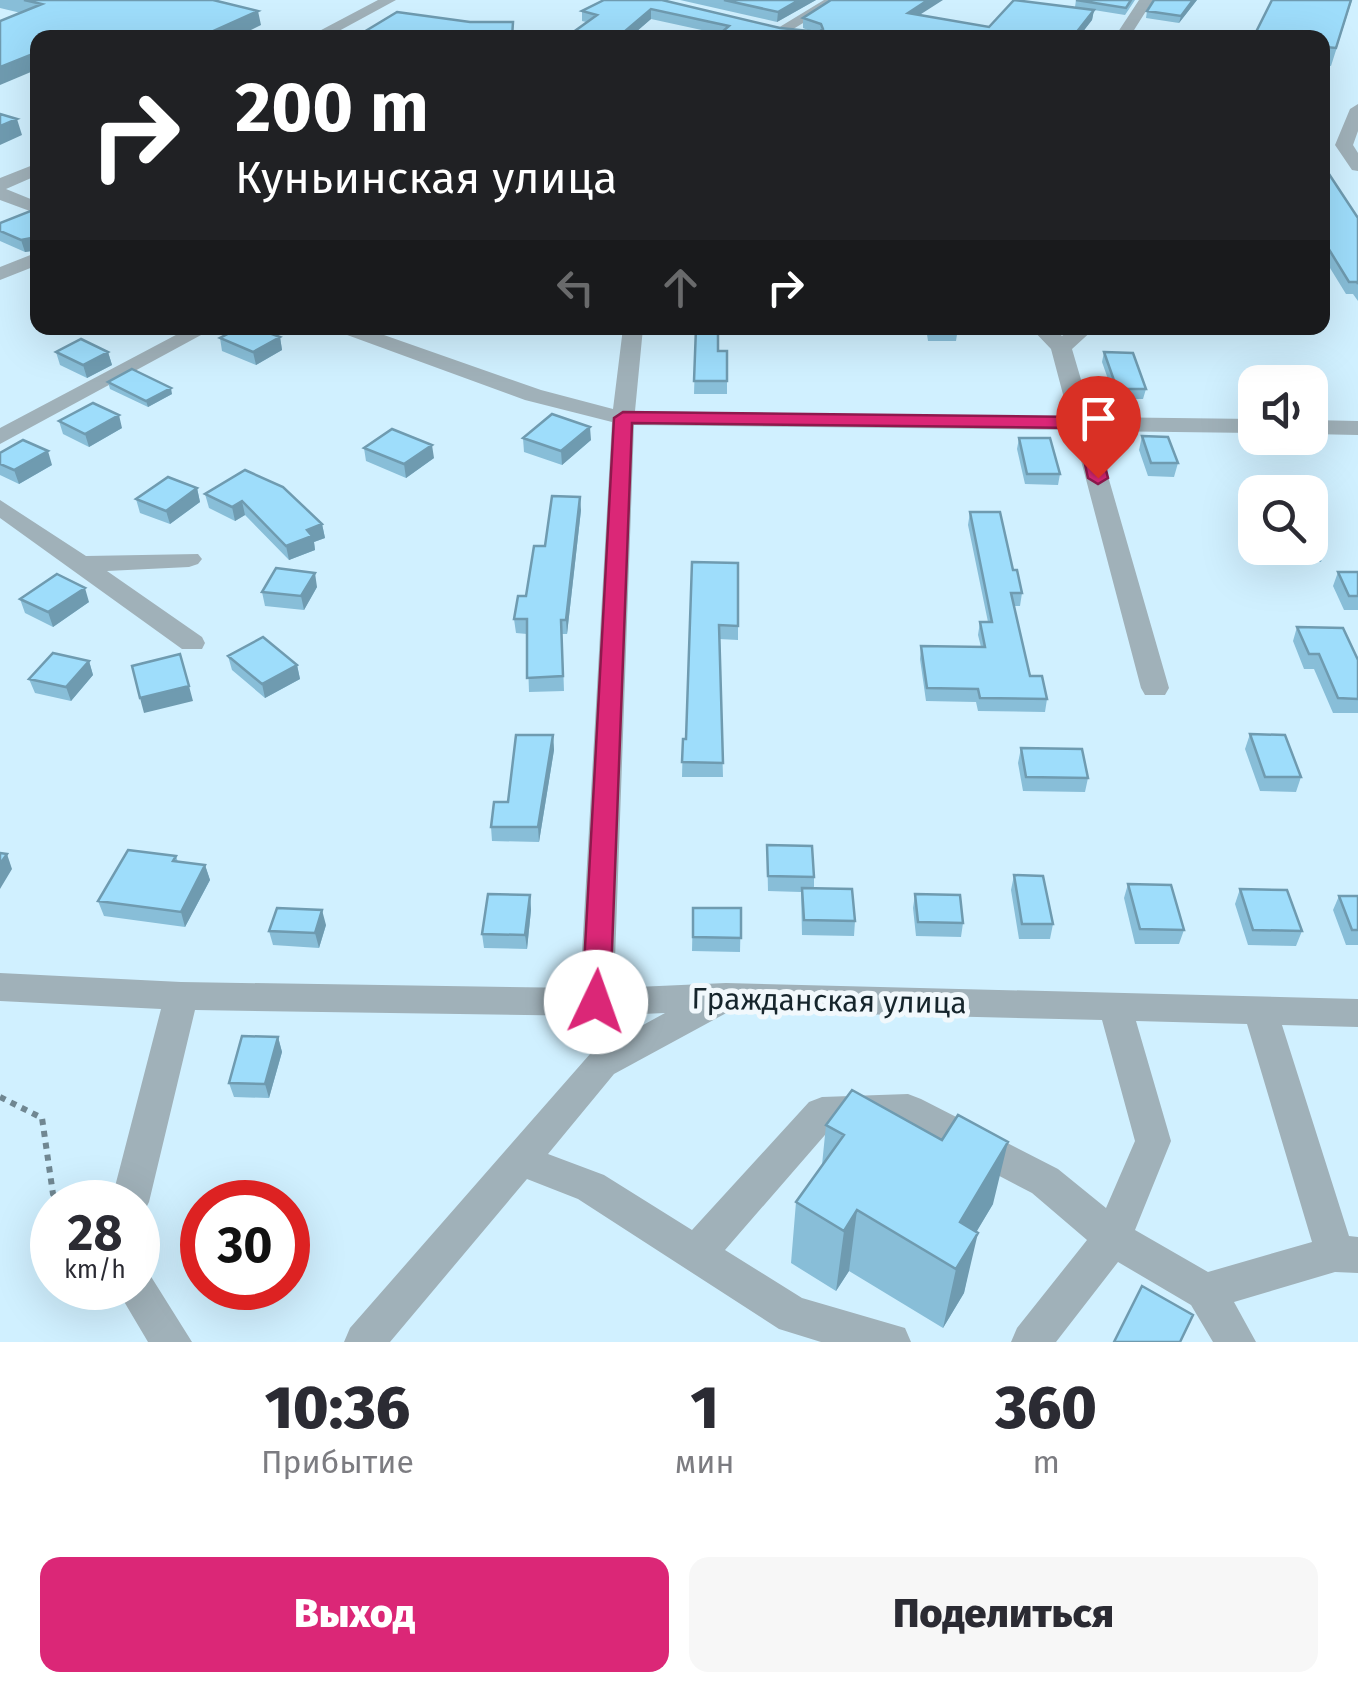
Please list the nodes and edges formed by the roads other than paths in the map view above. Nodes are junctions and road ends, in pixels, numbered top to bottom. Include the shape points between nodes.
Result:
1 (390, 0) edge
2 (834, 0) edge
3 (1146, 0) edge
4 (761, 26) edge
5 (328, 30) edge
6 (776, 30) edge
7 (782, 30) edge
8 (1125, 30) edge
9 (1358, 108) edge
10 (1351, 146) edge
11 (1358, 166) edge
12 (30, 172) edge
13 (0, 186) edge
14 (0, 193) edge
15 (30, 206) edge
16 (30, 261) edge
17 (0, 274) edge
18 (191, 335) edge
19 (366, 335) edge
20 (632, 335) edge
21 (1049, 335) edge
22 (1076, 335) edge
23 (1061, 346) junction
24 (623, 418) junction
25 (1085, 423) junction
26 (1238, 426) edge
27 (1328, 427) edge
28 (1358, 428) edge
29 (0, 437) edge
30 (0, 507) edge
31 (189, 560) dead end
32 (85, 564) junction
33 (192, 643) dead end
34 (1154, 688) dead end
35 (0, 987) edge
36 (181, 996) junction
37 (726, 997) junction
38 (596, 1002) junction
39 (1115, 1006) junction
40 (1261, 1012) junction
41 (1358, 1013) edge
42 (518, 1159) junction
43 (135, 1180) edge
44 (1113, 1238) junction
45 (696, 1254) junction
46 (1346, 1254) edge
47 (1205, 1292) junction
48 (151, 1310) edge
49 (172, 1342) edge
50 (364, 1342) edge
51 (891, 1342) edge
52 (1031, 1342) edge
53 (1236, 1342) edge

1 - 5 street
2 - 7 street
3 - 8 street
4 - 6 street
9 - 10 street
10 - 11 street
12 - 13 street
14 - 15 street
16 - 17 street
18 - 29 street
19 - 24 street via 534,395
20 - 24 street
21 - 23 street
22 - 23 street
23 - 25 street
24 - 25 street
24 - 38 street
25 - 26 street
25 - 34 street
27 - 28 street
30 - 32 street
31 - 32 street
32 - 33 street
35 - 36 street, Гражданская улица
36 - 38 street, Гражданская улица
36 - 43 street
37 - 38 street, Гражданская улица
37 - 39 street, Гражданская улица
37 - 42 street via 602,1064
39 - 40 street, Гражданская улица
39 - 44 street via 1154,1141
40 - 41 street, Гражданская улица
40 - 46 street
42 - 45 street via 591,1187
42 - 50 street
44 - 45 street via 1045,1181 908,1110 822,1112
44 - 47 street
44 - 52 street
45 - 51 street via 794,1315
46 - 47 street
47 - 53 street
48 - 49 street

